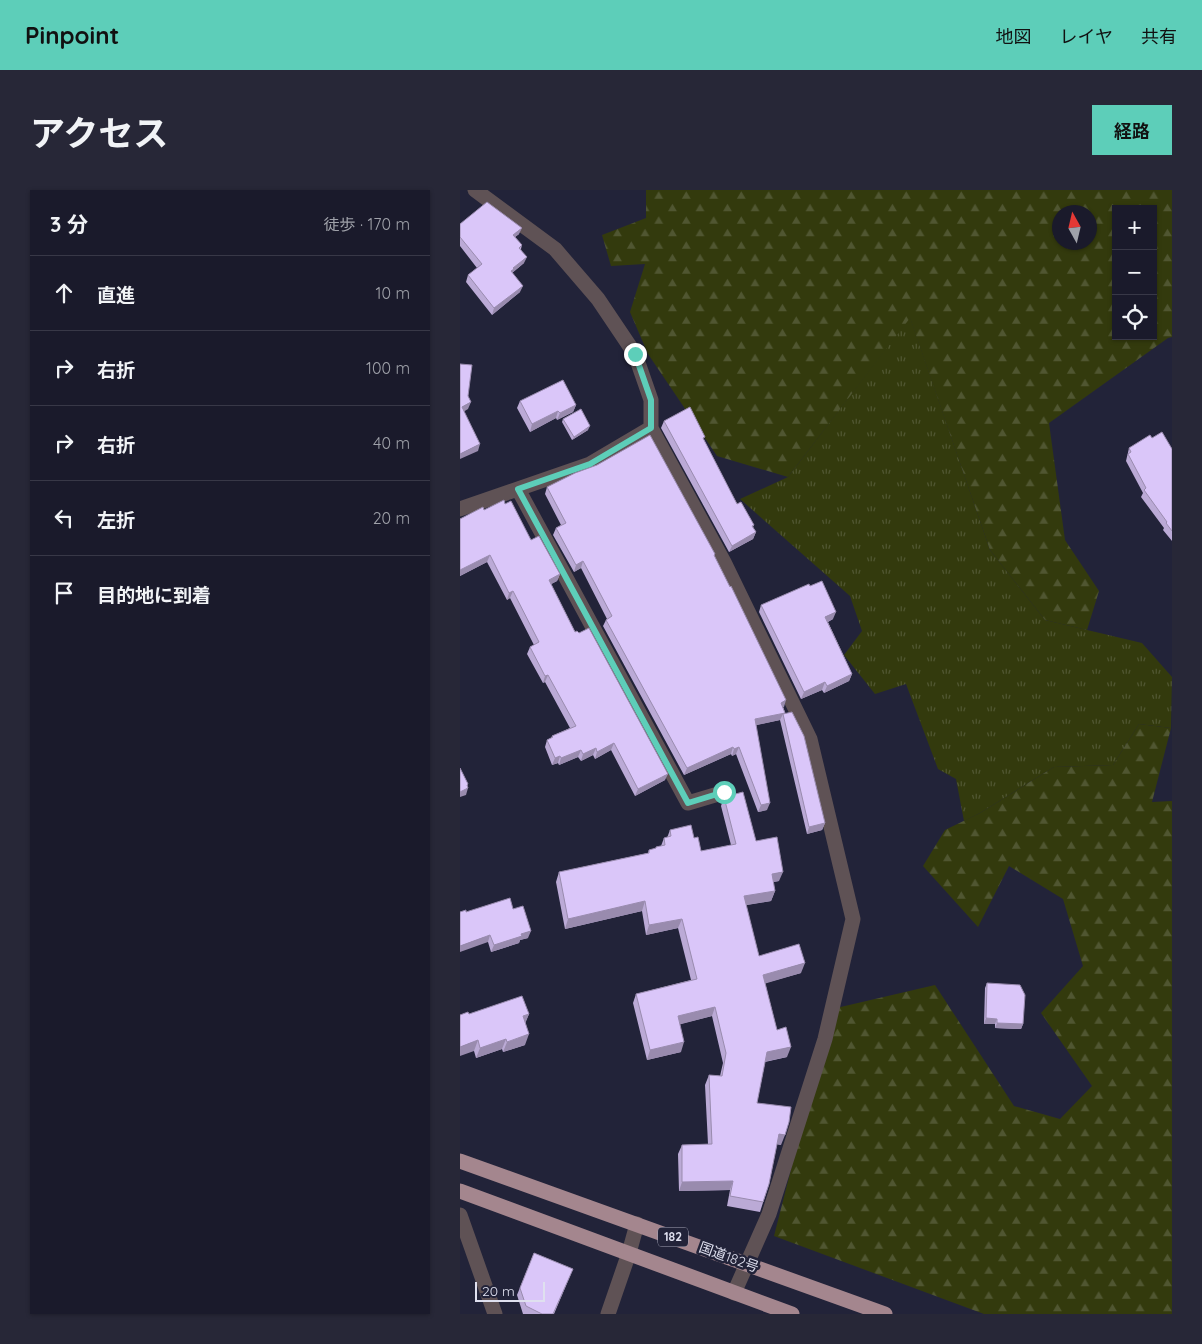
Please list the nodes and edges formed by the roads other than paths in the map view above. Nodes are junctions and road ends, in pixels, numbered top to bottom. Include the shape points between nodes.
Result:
1 (475, 190) edge
2 (651, 428) junction
3 (518, 489) junction
4 (460, 509) edge
5 (724, 792) dead end
6 (460, 1161) edge
7 (460, 1191) edge
8 (460, 1215) edge
9 (637, 1224) junction
10 (630, 1253) junction
11 (746, 1264) junction
12 (734, 1293) junction
13 (495, 1314) edge
14 (608, 1314) edge
15 (792, 1314) edge
16 (885, 1314) edge

1 - 2 street via 554,249 598,299 635,354 651,400
2 - 3 street via 590,464
2 - 11 street via 724,562 810,740 853,919 825,1039 768,1214
3 - 4 street
3 - 5 street via 688,803
6 - 9 highway, 国道182号 / 182
7 - 10 highway, 182
8 - 13 street
9 - 10 street
9 - 11 highway, 国道182号 / 182
10 - 12 highway, 182
10 - 14 street
11 - 12 street
11 - 16 highway, 国道182号 / 182
12 - 15 highway, 182

